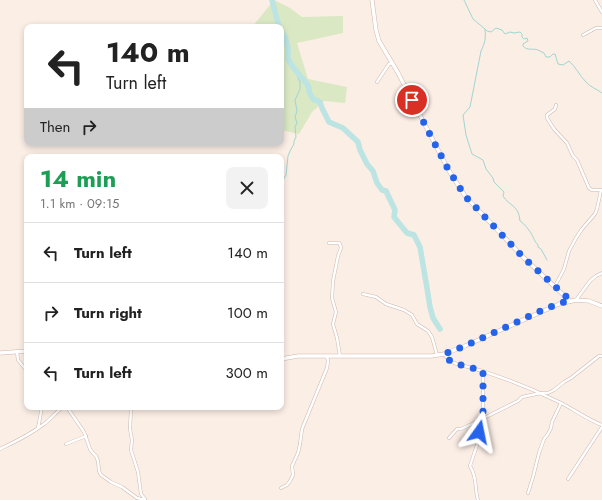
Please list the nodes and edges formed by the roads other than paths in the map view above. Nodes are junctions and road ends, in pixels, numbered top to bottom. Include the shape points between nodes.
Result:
1 (372, 0) edge
2 (595, 0) edge
3 (602, 12) edge
4 (602, 28) edge
5 (584, 35) dead end
6 (392, 63) junction
7 (377, 82) dead end
8 (556, 105) dead end
9 (602, 190) edge
10 (329, 243) dead end
11 (602, 274) edge
12 (554, 286) junction
13 (363, 294) dead end
14 (570, 300) junction
15 (576, 300) junction
16 (602, 306) edge
17 (24, 351) edge
18 (17, 352) junction
19 (0, 353) edge
20 (444, 354) junction
21 (437, 355) junction
22 (327, 356) junction
23 (340, 356) junction
24 (602, 356) edge
25 (284, 358) edge
26 (24, 367) edge
27 (483, 371) junction
28 (540, 393) junction
29 (561, 403) junction
30 (41, 410) edge
31 (60, 410) edge
32 (69, 410) edge
33 (131, 410) edge
34 (482, 418) junction
35 (602, 426) edge
36 (38, 429) junction
37 (86, 436) junction
38 (449, 438) dead end
39 (66, 444) dead end
40 (0, 450) edge
41 (568, 479) dead end
42 (281, 488) dead end
43 (528, 493) dead end
44 (146, 500) edge
45 (478, 500) edge

1 - 6 street via 379,41
2 - 3 street
4 - 5 street via 596,28
6 - 7 street
6 - 12 street via 465,196
8 - 9 street via 556,109 546,115 546,118 567,143 589,188
9 - 12 street via 595,214 576,238 564,269
10 - 23 street via 339,243 341,248 333,280 332,298 336,312 333,324
11 - 15 street via 590,281
12 - 14 street
13 - 21 street via 376,297 412,315 417,324 432,337
14 - 15 street
14 - 20 street
15 - 16 street
17 - 18 street
18 - 19 street
18 - 26 street via 18,360
20 - 21 street
20 - 27 street via 454,363
21 - 23 street
22 - 23 street
22 - 25 street
22 - 42 street via 327,368 302,429 298,453 292,466 293,475
24 - 28 street via 554,390
27 - 28 street
27 - 34 street
28 - 29 street
28 - 34 street via 522,397
29 - 35 street
29 - 43 street via 544,439
30 - 36 street
31 - 36 street
32 - 37 street
33 - 44 street via 131,450 141,494
34 - 38 street via 457,429
34 - 45 street via 470,466 476,480
35 - 41 street
36 - 40 street
37 - 39 street
37 - 44 street via 96,456 101,475 137,498

